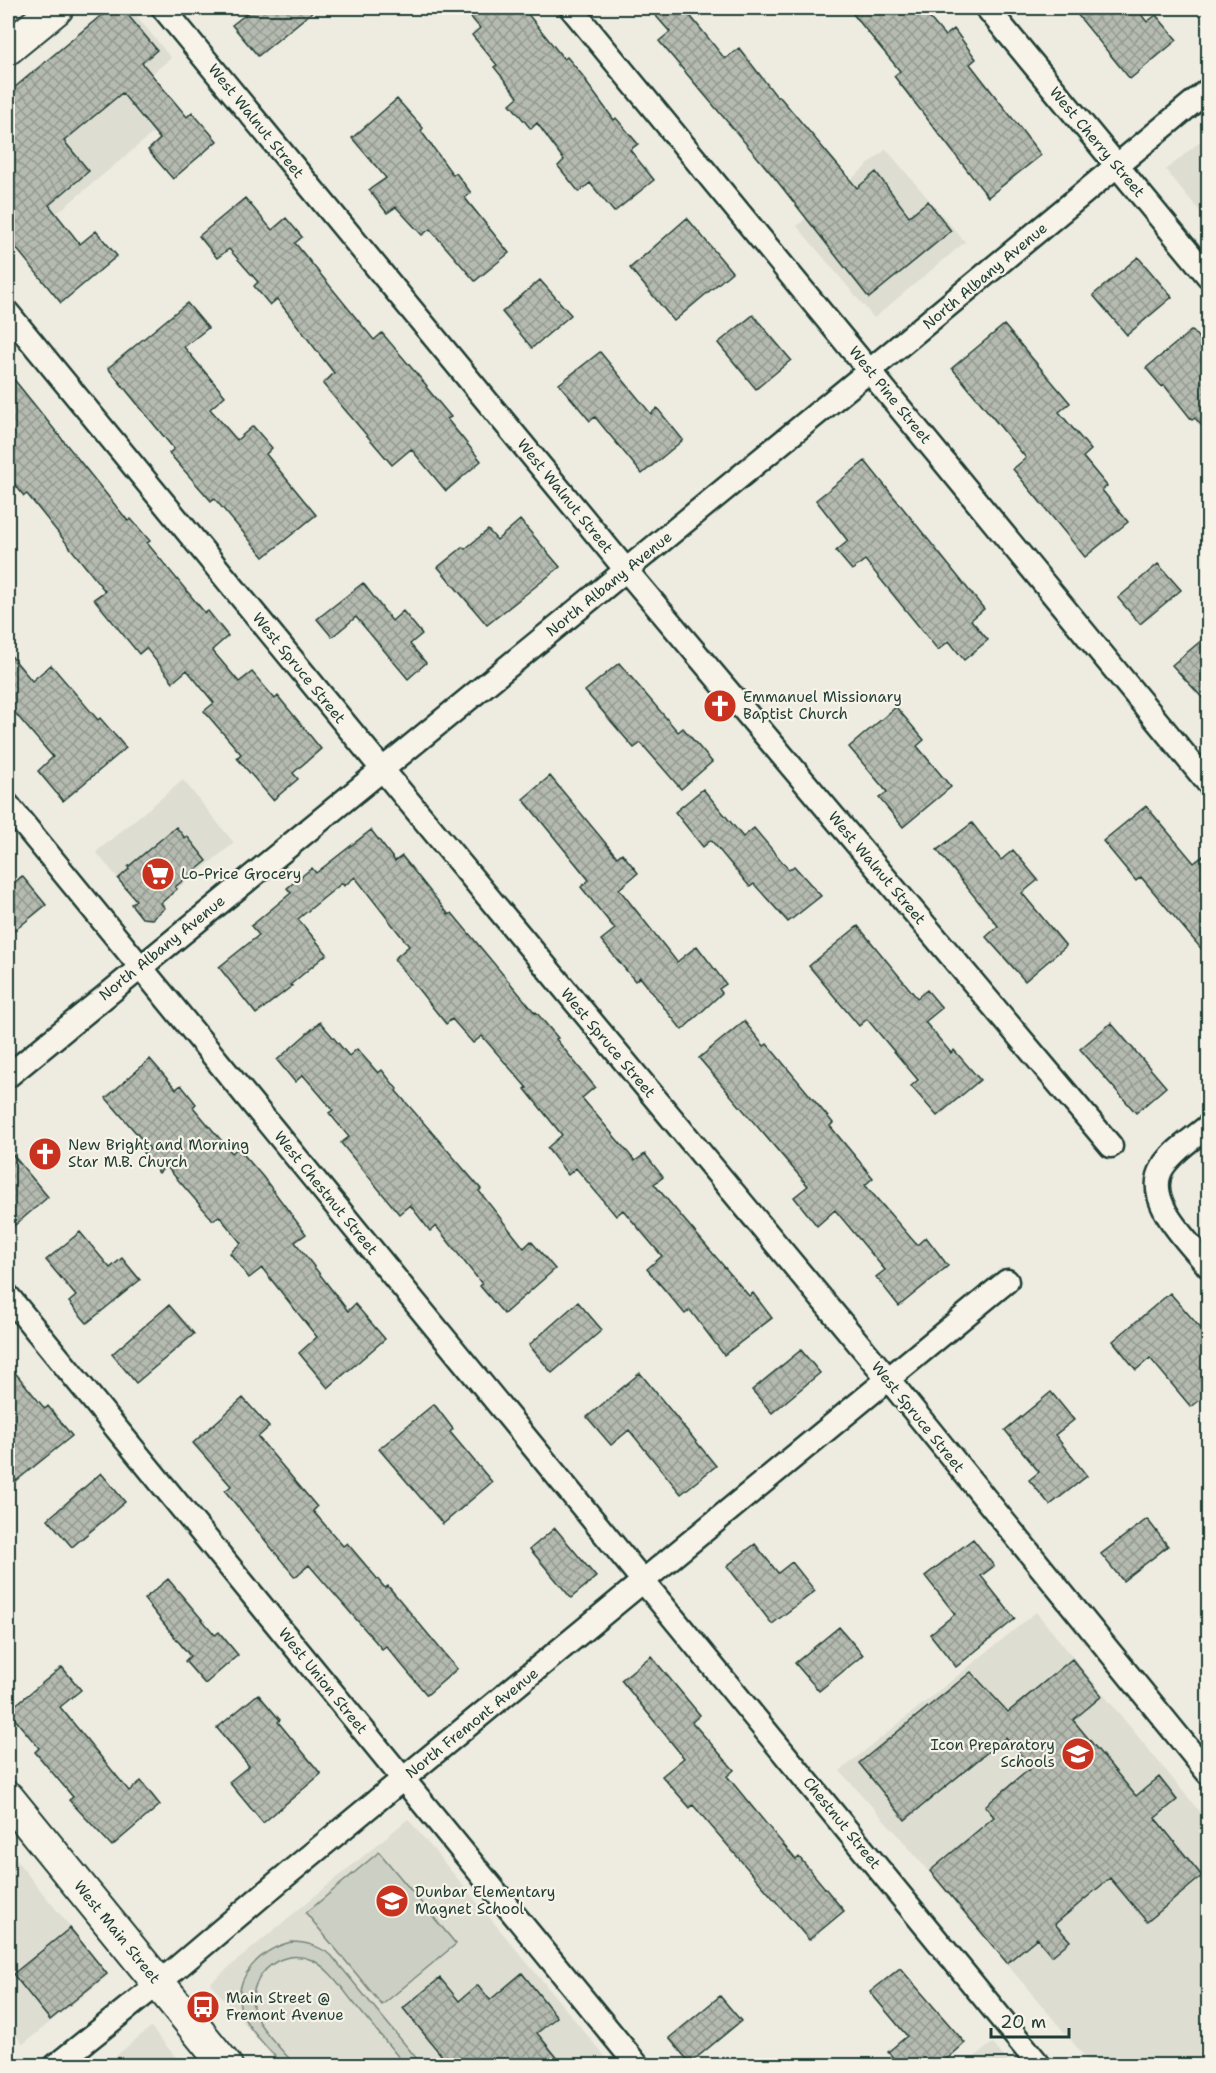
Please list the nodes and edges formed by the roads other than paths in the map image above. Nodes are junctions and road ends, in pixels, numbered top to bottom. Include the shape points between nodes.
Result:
1 (57, 8) edge
2 (163, 8) edge
3 (571, 8) edge
4 (987, 8) edge
5 (8, 48) edge
6 (1209, 90) edge
7 (1117, 166) junction
8 (1209, 276) edge
9 (8, 313) edge
10 (869, 371) junction
11 (626, 570) junction
12 (381, 769) junction
13 (1209, 783) edge
14 (8, 805) edge
15 (140, 967) junction
16 (8, 1076) edge
17 (1209, 1126) edge
18 (1111, 1146) dead end
19 (1209, 1266) edge
20 (1007, 1281) dead end
21 (8, 1296) edge
22 (889, 1380) junction
23 (644, 1582) junction
24 (1209, 1773) edge
25 (403, 1779) junction
26 (8, 1798) edge
27 (159, 1983) junction
28 (55, 2066) edge
29 (226, 2066) edge
30 (638, 2066) edge
31 (1040, 2066) edge

1 - 5 street
2 - 11 street, West Walnut Street
3 - 10 street, West Pine Street
4 - 7 street, West Cherry Street
6 - 7 street, North Albany Avenue
7 - 8 street, West Cherry Street
7 - 10 street, North Albany Avenue
9 - 12 street, West Spruce Street
10 - 11 street, North Albany Avenue
10 - 13 street, West Pine Street
11 - 12 street, North Albany Avenue
11 - 18 street, West Walnut Street
12 - 15 street, North Albany Avenue
12 - 22 street, West Spruce Street
14 - 15 street, West Chestnut Street
15 - 16 street, North Albany Avenue
15 - 23 street, West Chestnut Street
17 - 19 street via 1162,1168 1157,1191 1164,1212
20 - 22 street, North Fremont Avenue
21 - 25 street, West Union Street
22 - 23 street, North Fremont Avenue
22 - 24 street, West Spruce Street
23 - 25 street, North Fremont Avenue
23 - 31 street, Chestnut Street
25 - 27 street, North Fremont Avenue
25 - 30 street, West Union Street
26 - 27 street, West Main Street
27 - 28 street, North Fremont Avenue
27 - 29 street, West Main Street

